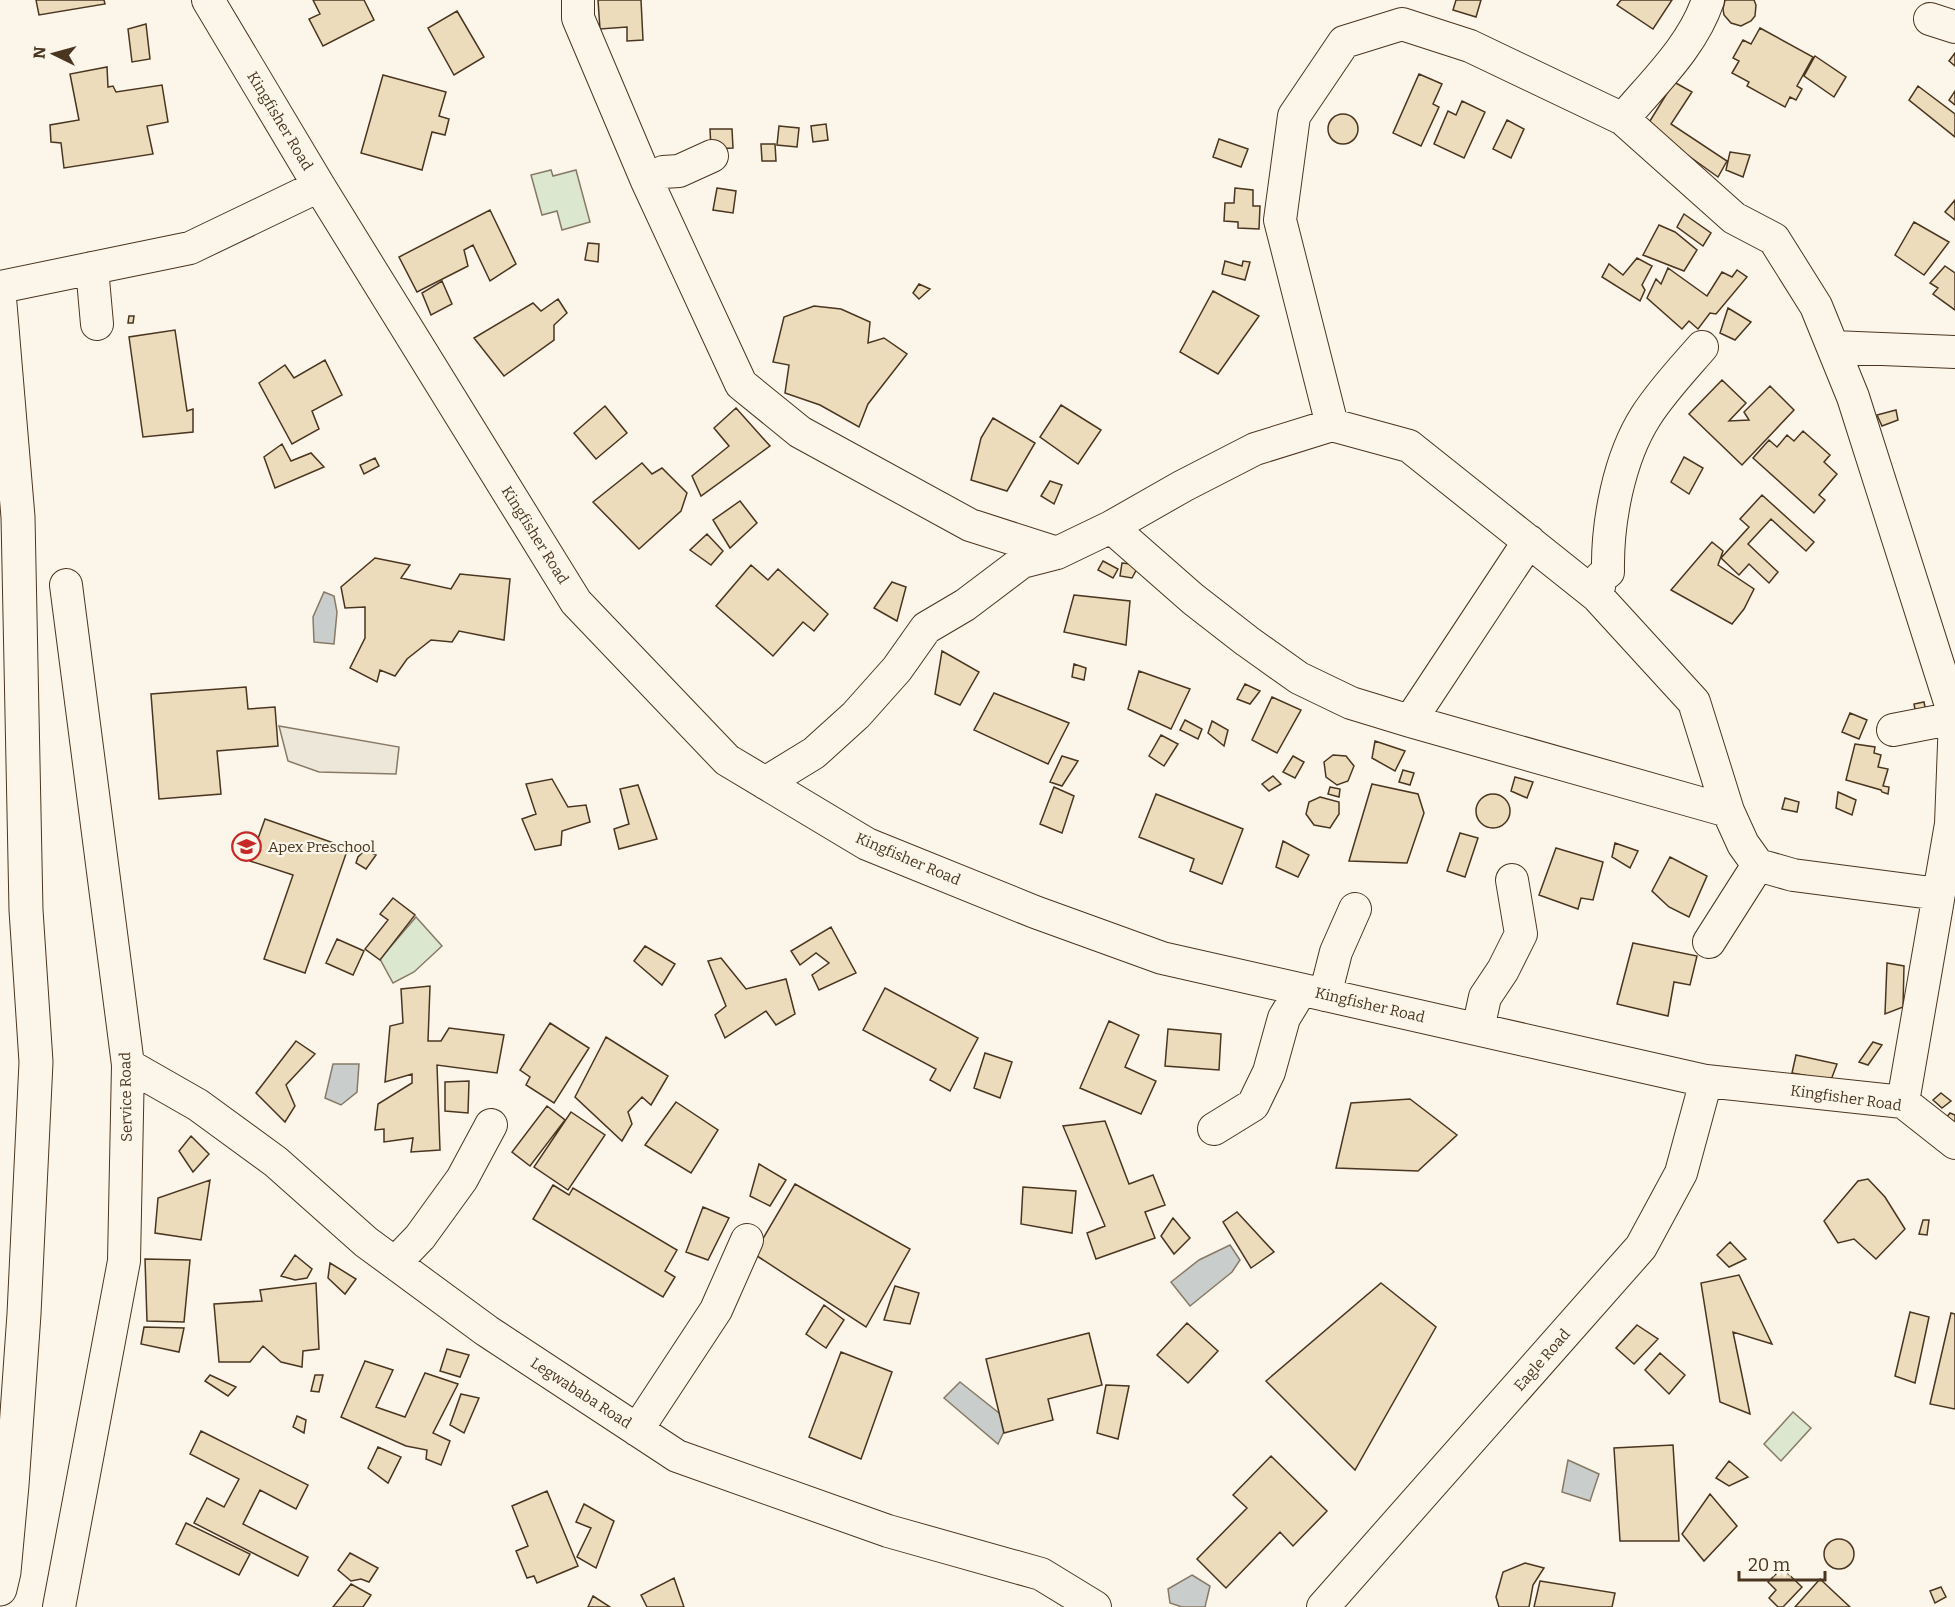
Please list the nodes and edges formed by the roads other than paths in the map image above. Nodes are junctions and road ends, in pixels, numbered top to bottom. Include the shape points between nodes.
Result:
1 (208, 0) edge
2 (578, 0) edge
3 (1708, 0) edge
4 (1623, 119) junction
5 (712, 156) dead end
6 (647, 181) junction
7 (319, 186) junction
8 (92, 268) junction
9 (0, 287) edge
10 (0, 304) edge
11 (97, 324) dead end
12 (1702, 347) dead end
13 (1833, 347) junction
14 (1955, 352) edge
15 (1332, 425) junction
16 (1111, 527) junction
17 (1529, 541) junction
18 (1057, 552) junction
19 (66, 585) dead end
20 (1597, 596) junction
21 (1955, 718) edge
22 (1410, 721) junction
23 (1893, 730) dead end
24 (765, 783) junction
25 (1728, 811) junction
26 (1758, 865) junction
27 (1512, 880) dead end
28 (1939, 894) junction
29 (1355, 909) dead end
30 (1709, 942) dead end
31 (1313, 992) junction
32 (1478, 1029) junction
33 (128, 1065) junction
34 (1706, 1081) junction
35 (1903, 1102) junction
36 (491, 1125) dead end
37 (1214, 1129) dead end
38 (1955, 1143) edge
39 (747, 1240) dead end
40 (395, 1263) junction
41 (637, 1430) junction
42 (0, 1589) edge
43 (64, 1606) edge
44 (1095, 1607) edge
45 (1323, 1607) edge

1 - 7 street, Kingfisher Road
2 - 6 street via 578,18
3 - 4 street via 1683,48
4 - 13 street via 1734,218 1774,239 1816,306
4 - 15 street via 1470,46 1402,24 1344,42 1294,116 1280,220
5 - 6 street
6 - 18 street via 741,384 800,432 970,525
7 - 8 street via 190,248
7 - 24 street, Kingfisher Road via 576,602 727,760
8 - 9 street
8 - 11 street
10 - 42 highway via 18,518 26,910 36,1062 24,1314
12 - 20 street via 1647,415 1630,446 1607,546 1608,572 1601,577
13 - 14 street
13 - 21 street via 1853,397
15 - 16 street via 1255,449
15 - 17 street via 1409,446
16 - 18 street
16 - 22 street via 1193,599 1299,678 1352,703
17 - 20 street
17 - 22 street
18 - 24 street via 1022,561 965,605 926,628 897,669 855,715 814,753
19 - 33 street, Service Road
20 - 25 street via 1694,702
21 - 23 street
21 - 28 street via 1951,824
22 - 25 street
24 - 31 street, Kingfisher Road via 867,844 1035,912 1162,958
25 - 26 street
26 - 28 street via 1793,875
26 - 30 street
27 - 32 street via 1521,934 1485,998
28 - 35 street
29 - 31 street
31 - 32 street, Kingfisher Road
31 - 37 street via 1284,1018 1269,1072 1253,1105
32 - 34 street, Kingfisher Road
33 - 40 street, Legwababa Road via 211,1114 276,1162
33 - 43 street, Service Road via 124,1261
34 - 35 street, Kingfisher Road
34 - 45 street, Eagle Road via 1681,1173 1641,1248
35 - 38 street, Kingfisher Road
36 - 40 street via 462,1179 420,1237
39 - 41 street via 716,1310
40 - 41 street, Legwababa Road via 487,1331
41 - 44 street, Legwababa Road via 677,1456 699,1464 888,1531 1041,1574

